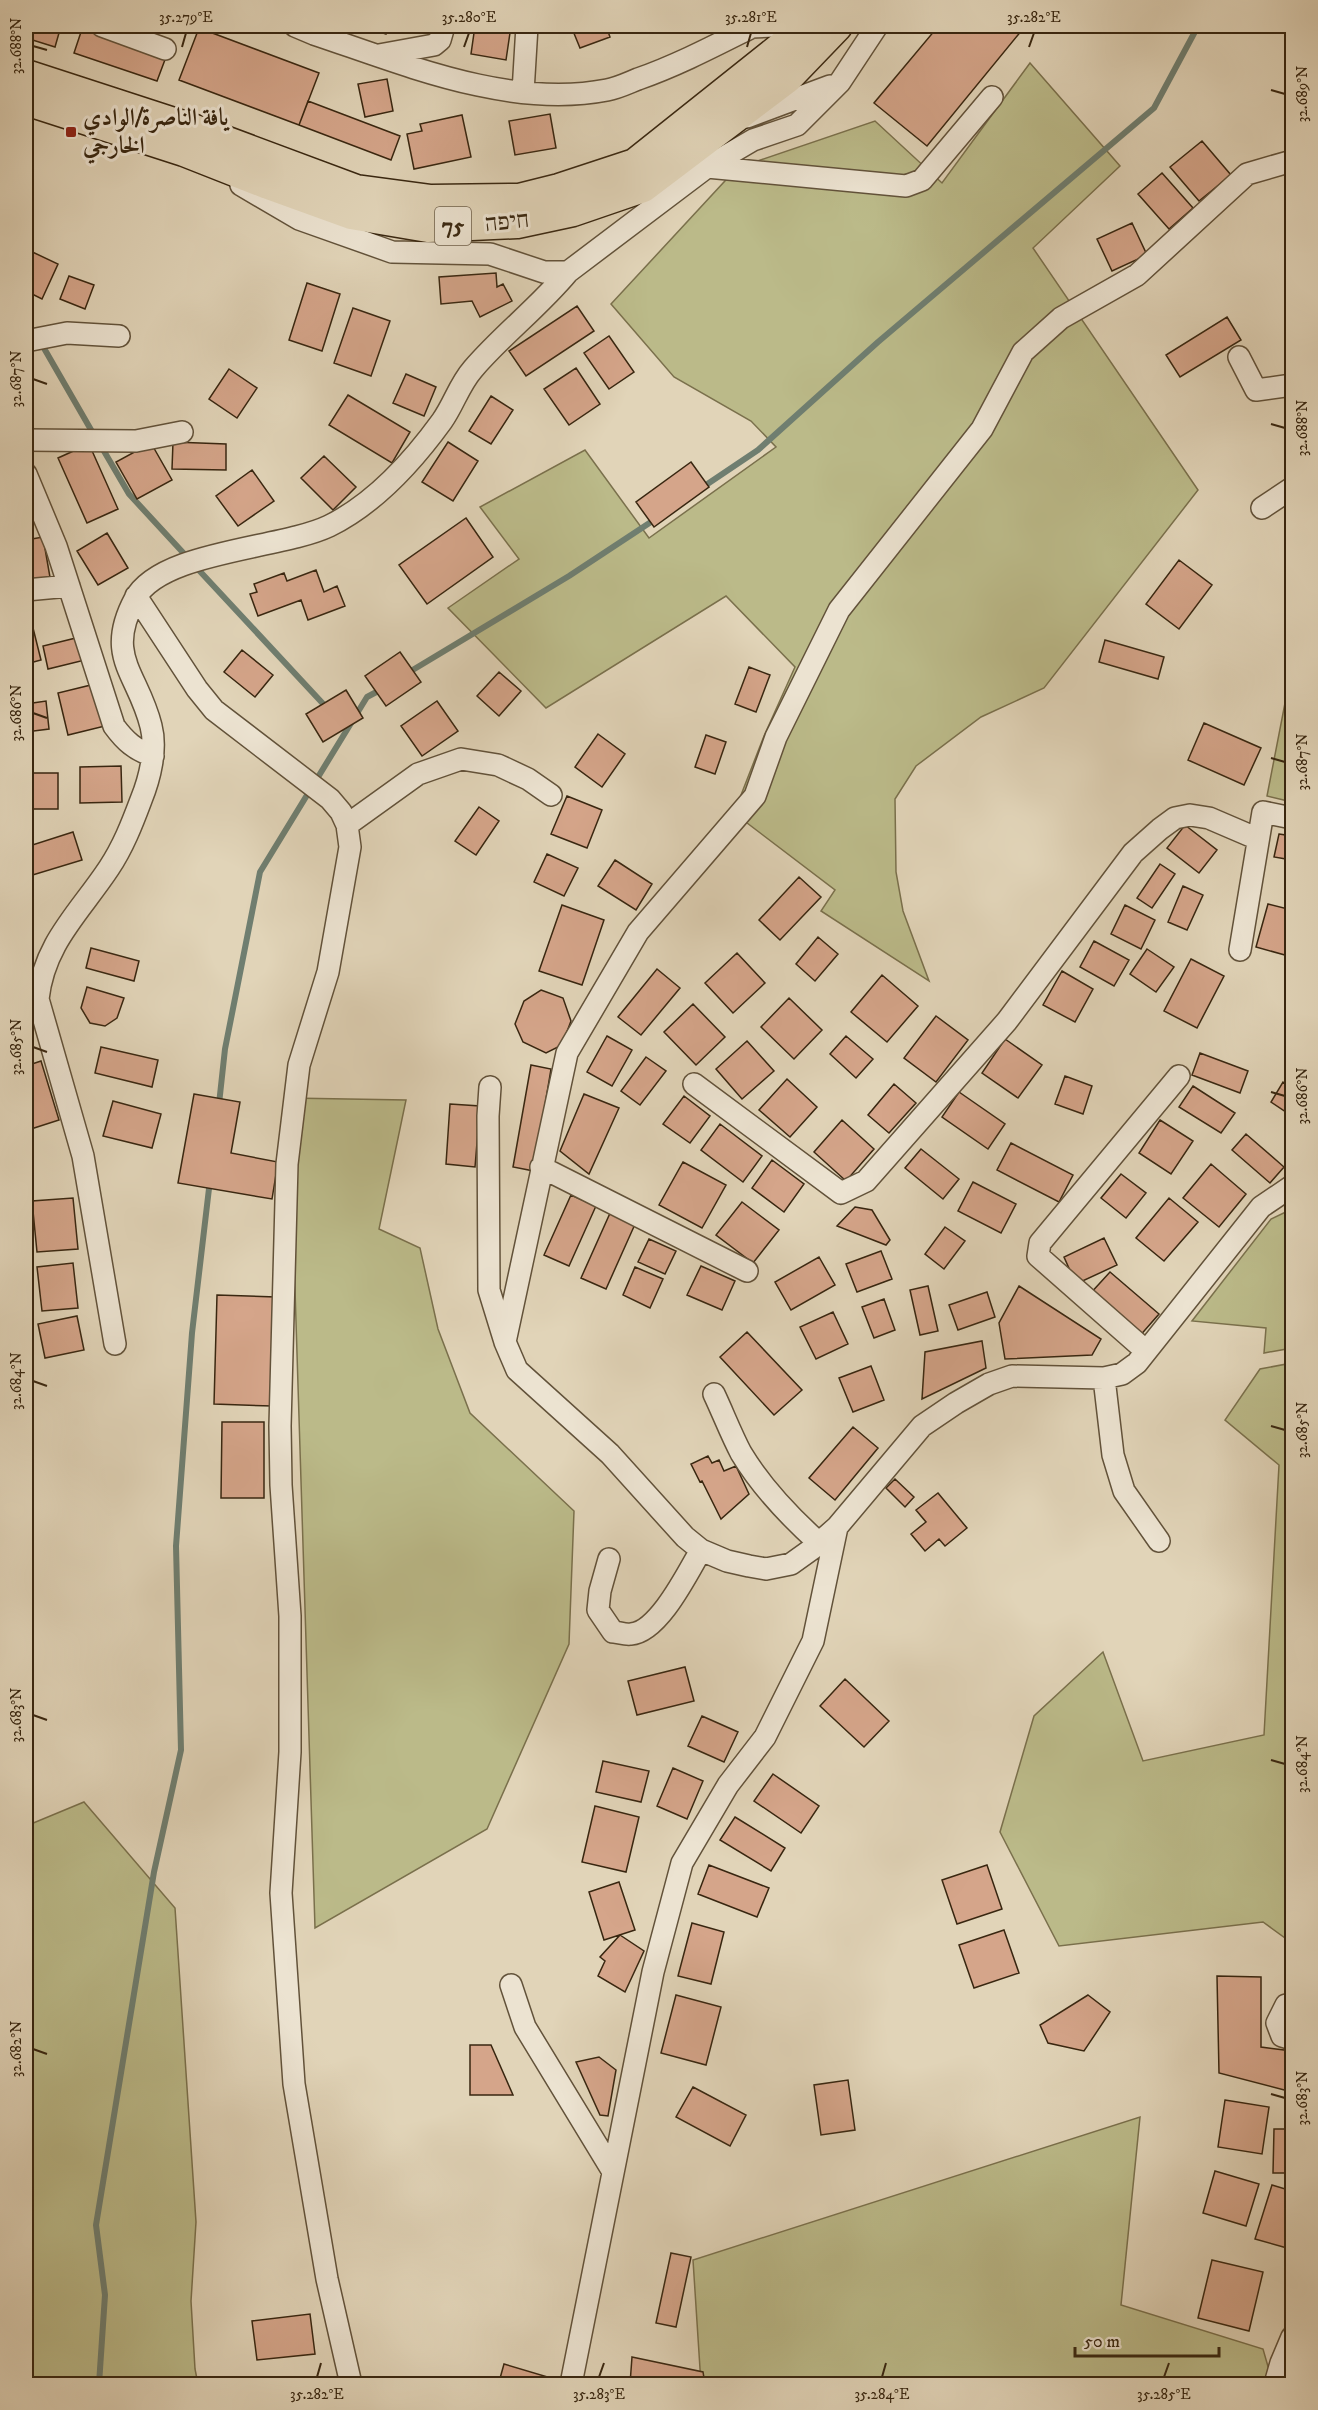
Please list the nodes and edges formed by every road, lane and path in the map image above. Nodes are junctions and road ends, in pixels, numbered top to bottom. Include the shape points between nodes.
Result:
1 (102, 26) edge
2 (295, 26) edge
3 (444, 26) edge
4 (527, 26) edge
5 (752, 26) edge
6 (837, 26) edge
7 (877, 26) edge
8 (784, 31) edge
9 (165, 49) dead end
10 (378, 55) junction
11 (26, 75) edge
12 (840, 82) junction
13 (523, 92) junction
14 (992, 97) dead end
15 (26, 100) edge
16 (719, 128) junction
17 (184, 151) junction
18 (1293, 161) edge
19 (707, 167) junction
20 (568, 272) junction
21 (119, 336) dead end
22 (26, 341) edge
23 (1239, 357) dead end
24 (1293, 385) edge
25 (182, 432) dead end
26 (26, 440) edge
27 (26, 474) edge
28 (1293, 488) edge
29 (1262, 508) dead end
30 (69, 586) junction
31 (26, 590) edge
32 (136, 596) junction
33 (153, 756) junction
34 (551, 795) dead end
35 (1293, 818) edge
36 (347, 825) junction
37 (1258, 839) junction
38 (1240, 950) dead end
39 (1179, 1076) dead end
40 (694, 1084) dead end
41 (490, 1087) dead end
42 (541, 1167) junction
43 (1293, 1186) edge
44 (747, 1271) dead end
45 (505, 1342) junction
46 (116, 1344) dead end
47 (1146, 1352) junction
48 (1104, 1378) junction
49 (714, 1394) dead end
50 (837, 1527) junction
51 (1159, 1540) dead end
52 (819, 1543) junction
53 (701, 1550) junction
54 (609, 1559) dead end
55 (511, 1985) dead end
56 (1293, 2004) edge
57 (1293, 2039) edge
58 (612, 2170) junction
59 (1293, 2337) edge
60 (351, 2385) edge
61 (571, 2385) edge
62 (1275, 2385) edge

1 - 9 street
2 - 10 street
3 - 10 street via 434,45
4 - 13 street
5 - 8 street
5 - 13 street via 674,66 609,90 571,95
6 - 16 highway, חיפה / 75 via 787,78
7 - 12 street
8 - 11 highway, חיפה via 635,164 519,199 431,200 357,189 195,130
10 - 13 street via 459,81
12 - 16 street
12 - 19 street via 797,125 753,140
14 - 19 street via 922,180 906,186
15 - 17 highway, חיפה / 75
16 - 17 highway, חיפה / 75 via 643,187 573,212 518,223 439,227 351,214
17 - 20 street via 299,219 392,252 490,254 544,272
18 - 42 street via 1247,174 1137,275 1061,318 1023,352 982,429 839,610 776,737 755,796 638,932 567,1053
19 - 20 street
20 - 32 street via 472,369 444,418 409,462 353,512 318,531 166,571 149,580
21 - 22 street via 67,333
23 - 24 street via 1256,390
25 - 26 street via 135,441
27 - 30 street
28 - 29 street
30 - 31 street
30 - 33 street via 114,726 137,751
32 - 33 street via 122,630 121,650 151,728
32 - 36 street via 214,710 330,799
33 - 46 street via 144,794 128,834 50,954 40,976 38,999 84,1156
34 - 36 street via 498,765 461,759 418,774
35 - 37 street via 1263,812
36 - 60 street via 350,847 330,961 298,1065 287,1164 280,1426 290,1616 290,1752 281,1893 294,2084 327,2279
37 - 38 street
37 - 40 street via 1209,818 1190,815 1174,818 1160,829 1133,853 1007,1021 866,1181 841,1193
39 - 47 street via 1040,1244 1038,1256
41 - 45 street via 489,1290
42 - 44 street
42 - 45 street
43 - 47 street via 1261,1207
45 - 53 street via 517,1370 610,1454
47 - 48 street via 1122,1374
48 - 50 street via 1012,1376 989,1384 922,1426
48 - 51 street via 1113,1455 1124,1491
49 - 52 street via 758,1478 788,1515
50 - 52 street
50 - 58 street via 813,1641 765,1737 728,1785 682,1863 653,1972
52 - 53 street via 791,1564 766,1569 727,1561
53 - 54 street via 670,1604 653,1622 633,1634 613,1632 598,1611
55 - 58 street via 525,2027
56 - 57 street via 1286,2004 1277,2023 1282,2036
58 - 61 street
59 - 62 street

